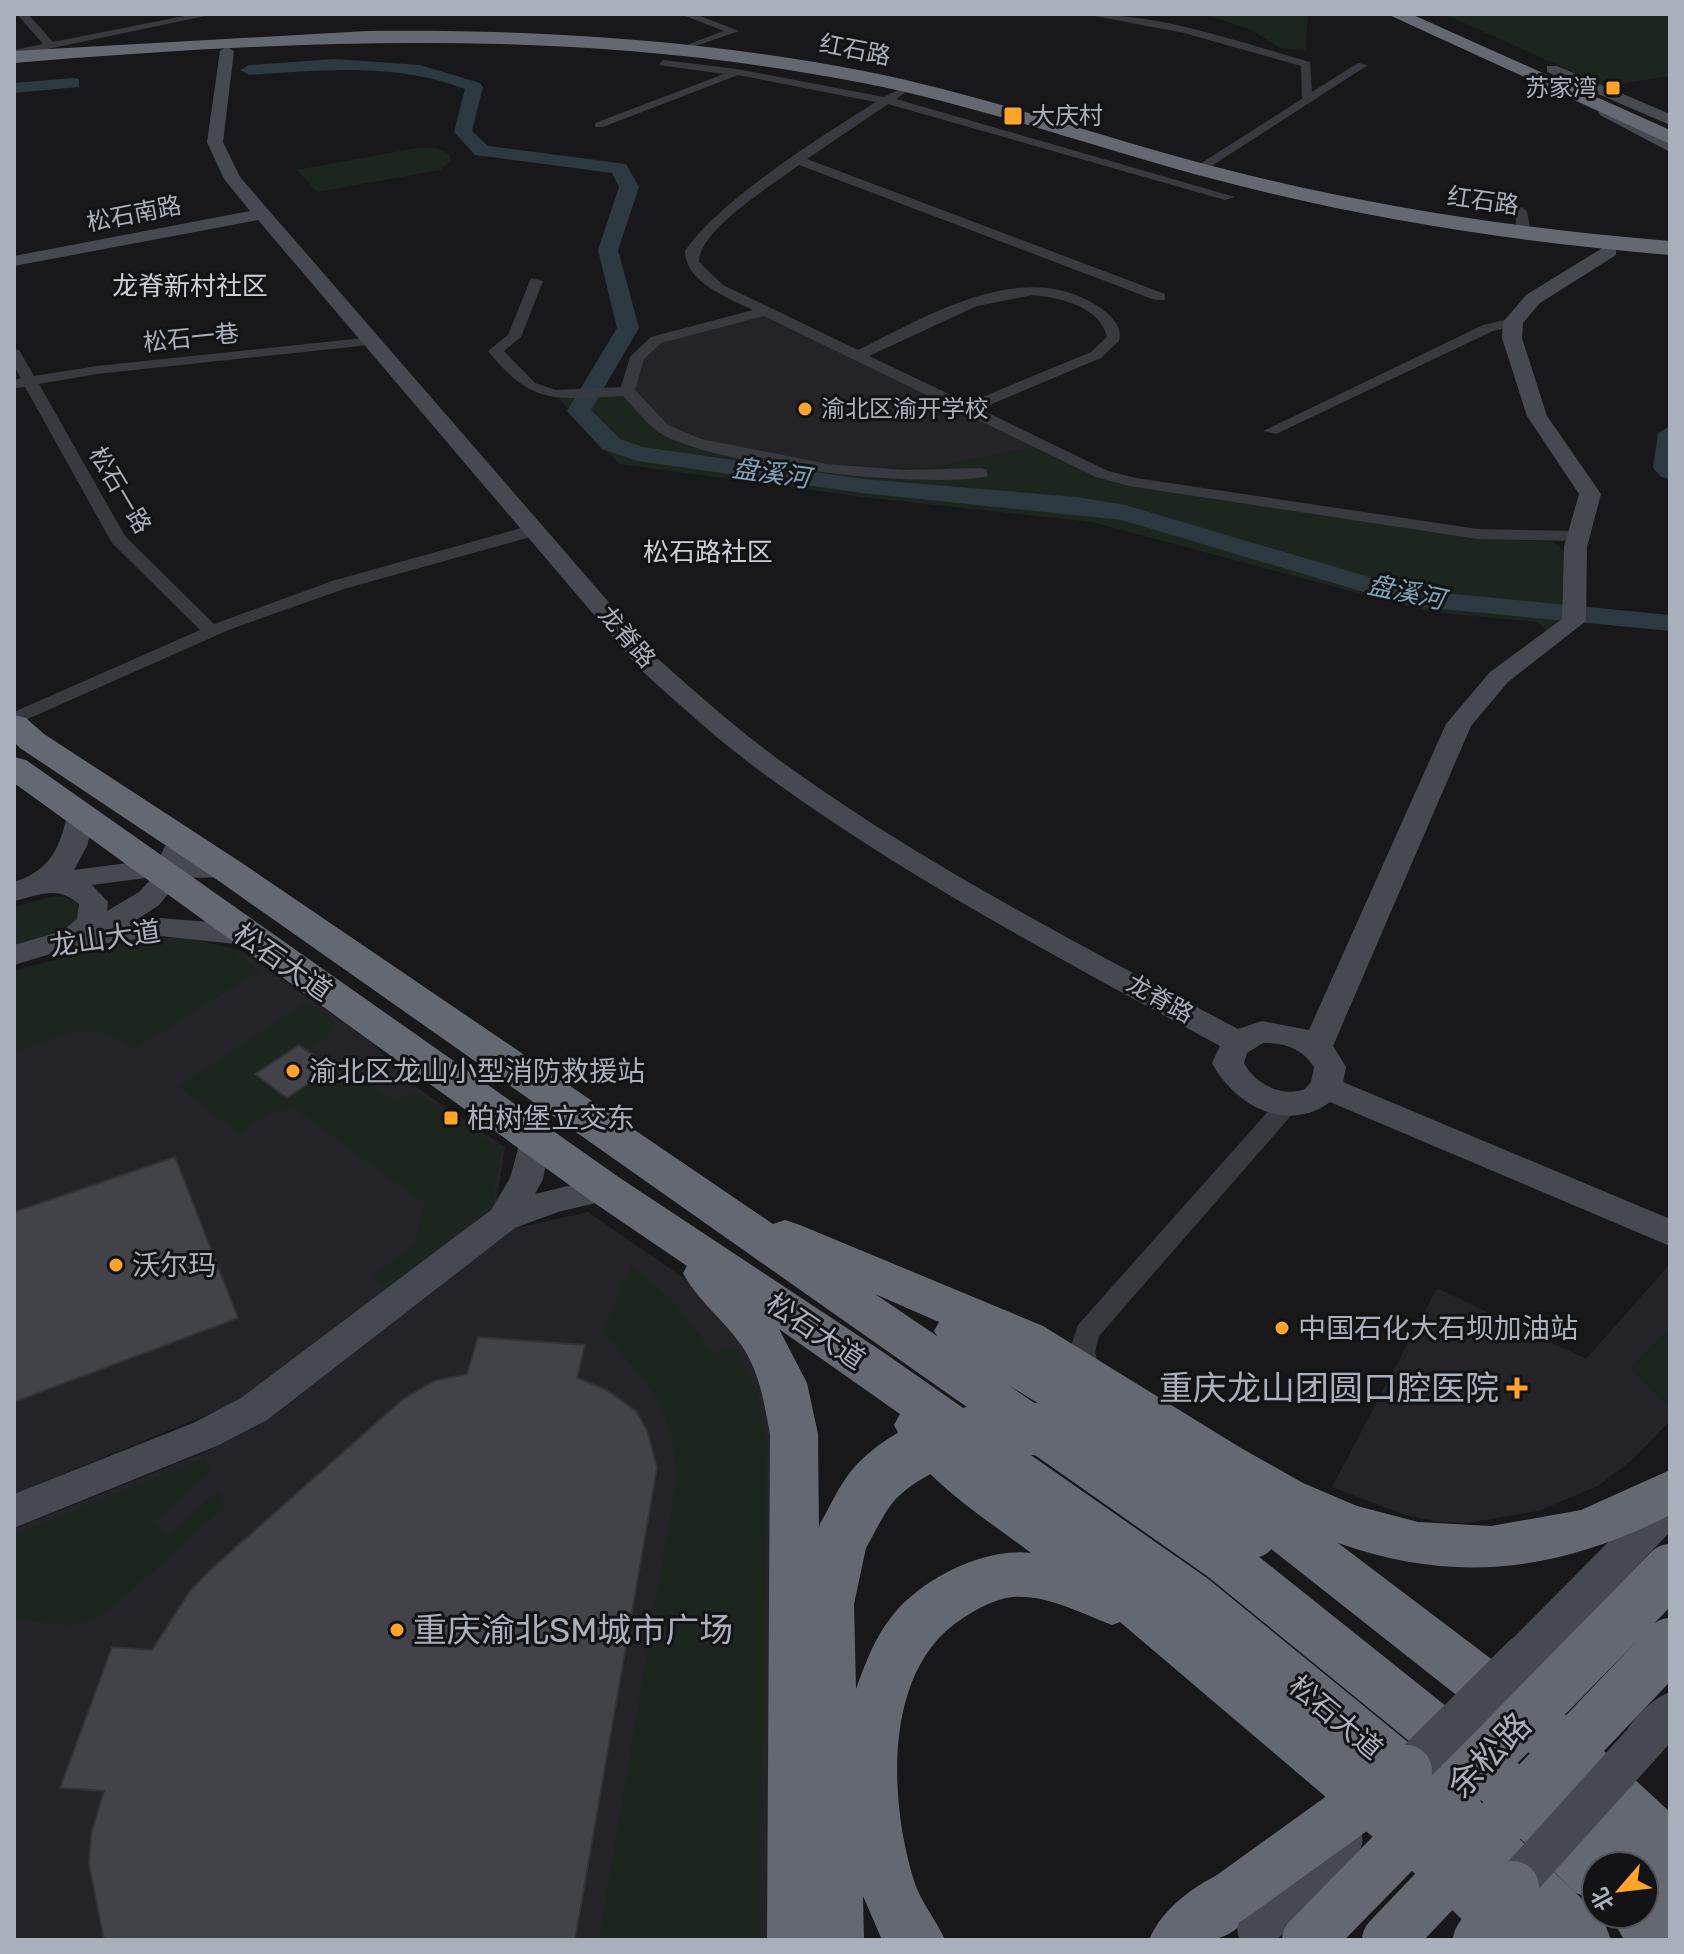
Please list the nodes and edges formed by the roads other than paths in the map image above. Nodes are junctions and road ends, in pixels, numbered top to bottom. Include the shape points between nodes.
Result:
1 (22, 14) edge
2 (210, 14) edge
3 (685, 14) edge
4 (1089, 14) edge
5 (1396, 14) edge
6 (1427, 14) edge
7 (160, 18) edge
8 (51, 46) junction
9 (685, 49) junction
10 (227, 51) junction
11 (14, 55) edge
12 (75, 56) junction
13 (663, 63) dead end
14 (1362, 65) dead end
15 (14, 66) edge
16 (1552, 69) junction
17 (737, 72) junction
18 (1530, 72) junction
19 (894, 96) junction
20 (1307, 98) junction
21 (1621, 108) junction
22 (1670, 120) edge
23 (599, 125) dead end
24 (1670, 129) edge
25 (1670, 138) edge
26 (1670, 147) edge
27 (798, 160) junction
28 (1199, 170) junction
29 (1229, 197) dead end
30 (1521, 211) dead end
31 (262, 214) junction
32 (1524, 234) junction
33 (1670, 248) edge
34 (1610, 251) junction
35 (1670, 256) edge
36 (14, 261) edge
37 (536, 281) dead end
38 (1160, 297) dead end
39 (766, 311) junction
40 (1513, 322) junction
41 (374, 341) junction
42 (14, 353) edge
43 (859, 355) junction
44 (22, 383) edge
45 (619, 391) junction
46 (968, 409) junction
47 (1271, 431) dead end
48 (981, 473) dead end
49 (535, 530) junction
50 (1577, 536) junction
51 (211, 631) junction
52 (14, 719) edge
53 (14, 725) edge
54 (14, 767) edge
55 (81, 816) junction
56 (168, 863) junction
57 (48, 882) junction
58 (14, 892) edge
59 (245, 935) junction
60 (69, 939) junction
61 (14, 955) edge
62 (1238, 1042) junction
63 (1317, 1047) junction
64 (1327, 1088) junction
65 (1288, 1104) junction
66 (535, 1139) junction
67 (605, 1189) junction
68 (670, 1206) junction
69 (503, 1219) junction
70 (1670, 1233) edge
71 (793, 1240) junction
72 (1087, 1332) junction
73 (1035, 1343) junction
74 (867, 1365) junction
75 (1090, 1379) junction
76 (1670, 1491) edge
77 (1670, 1506) edge
78 (14, 1511) edge
79 (1670, 1570) edge
80 (1163, 1624) junction
81 (1670, 1644) edge
82 (1670, 1712) edge
83 (1406, 1771) joint
84 (1670, 1850) edge
85 (1580, 1858) edge
86 (1670, 1888) edge
87 (1519, 1914) edge
88 (1260, 1927) edge
89 (796, 1940) edge
90 (835, 1940) edge
91 (916, 1940) edge
92 (1178, 1940) edge
93 (1388, 1940) edge
94 (1461, 1940) edge
95 (1479, 1940) edge
96 (1582, 1940) edge

1 - 8 street
2 - 7 street
3 - 9 street via 734,31
4 - 20 street via 1185,30 1306,64
5 - 18 highway
6 - 16 highway
7 - 8 street
8 - 11 street
9 - 12 highway, 红石路 via 582,40 315,36
9 - 28 highway, 红石路 via 945,95
10 - 12 highway, 红石路
10 - 19 highway, 红石路 via 539,47 775,68
10 - 31 street, 龙脊路 via 215,142 232,179
11 - 12 highway, 红石路
12 - 15 highway, 红石路
13 - 17 street
14 - 20 street
16 - 21 highway
16 - 22 street
17 - 19 street
17 - 23 street
18 - 21 highway
18 - 26 street
19 - 27 street
19 - 29 street
19 - 34 highway, 红石路 via 1280,197 1423,227
20 - 28 street
21 - 24 highway
21 - 25 highway
27 - 38 street
27 - 39 street via 705,231 692,251 692,263 701,275
28 - 32 highway, 红石路 via 1356,207
30 - 32 street
31 - 36 street, 松石南路
31 - 41 street, 龙脊路
32 - 33 highway, 红石路
34 - 35 highway, 红石路
34 - 40 street via 1533,299
37 - 45 street via 514,337 495,351 530,386 555,395
39 - 43 street
39 - 45 street via 656,340 637,357
40 - 47 street via 1488,328
40 - 50 street via 1512,338 1529,398 1590,494 1591,505
41 - 44 street, 松石一巷 via 112,368
41 - 49 street, 龙脊路
42 - 44 street, 松石一路
43 - 46 street
43 - 46 street via 1007,291 1048,289 1081,301 1113,329 1114,338 1096,355
44 - 51 street, 松石一路 via 118,539
45 - 48 street via 663,428 697,443 841,470
46 - 50 street via 1102,474 1135,483 1478,534
49 - 51 street via 338,585
49 - 62 street, 龙脊路 via 649,664 700,713 772,769 957,885
50 - 63 street via 1574,621 1499,677 1459,724
51 - 52 street
53 - 56 highway, 松石大道
54 - 55 highway, 松石大道
55 - 56 highway, 松石大道
55 - 57 street via 74,849
56 - 57 street
56 - 59 highway, 松石大道
56 - 60 street via 135,911
56 - 68 highway, 松石大道 via 229,871
57 - 58 street
57 - 60 street via 78,888 94,902 91,923
59 - 60 street, 龙山大道 via 160,927
59 - 66 highway, 松石大道
60 - 61 street, 龙山大道
62 - 63 street via 1276,1032
62 - 65 street via 1228,1063 1240,1086 1262,1099
63 - 64 street via 1330,1067
64 - 65 street via 1317,1097
64 - 70 street
65 - 72 street
66 - 67 highway, 松石大道
66 - 69 street via 526,1179
67 - 68 highway, 松石大道
67 - 69 street via 553,1200
68 - 71 highway
68 - 74 highway, 松石大道
68 - 85 highway, 松石大道 via 1225,1560 1498,1779
68 - 89 highway via 758,1333 784,1383 794,1434
69 - 78 street via 254,1409 206,1434
71 - 73 highway
71 - 84 highway via 923,1311 1268,1518 1545,1732
72 - 73 street via 1062,1343
72 - 75 street via 1082,1352
73 - 75 highway
74 - 80 highway via 953,1466
74 - 96 highway, 松石大道 via 1189,1594 1459,1819
75 - 76 highway via 1280,1496 1324,1518 1421,1545 1472,1548 1573,1534
77 - 83 street, bridge
79 - 88 highway, 余松路, bridge
80 - 87 highway via 1427,1846
80 - 91 highway via 1074,1585 1023,1575 985,1580 947,1598 917,1623 896,1652 883,1684 871,1782 875,1838 888,1885
81 - 93 highway, 余松路, bridge
82 - 87 street, bridge
83 - 88 highway, bridge
86 - 90 highway, bridge via 1529,1751 1252,1532 1175,1479 1106,1442 1040,1425 977,1427 920,1448 876,1483 844,1534 828,1604
87 - 94 street, bridge
87 - 95 highway, bridge
88 - 92 highway

